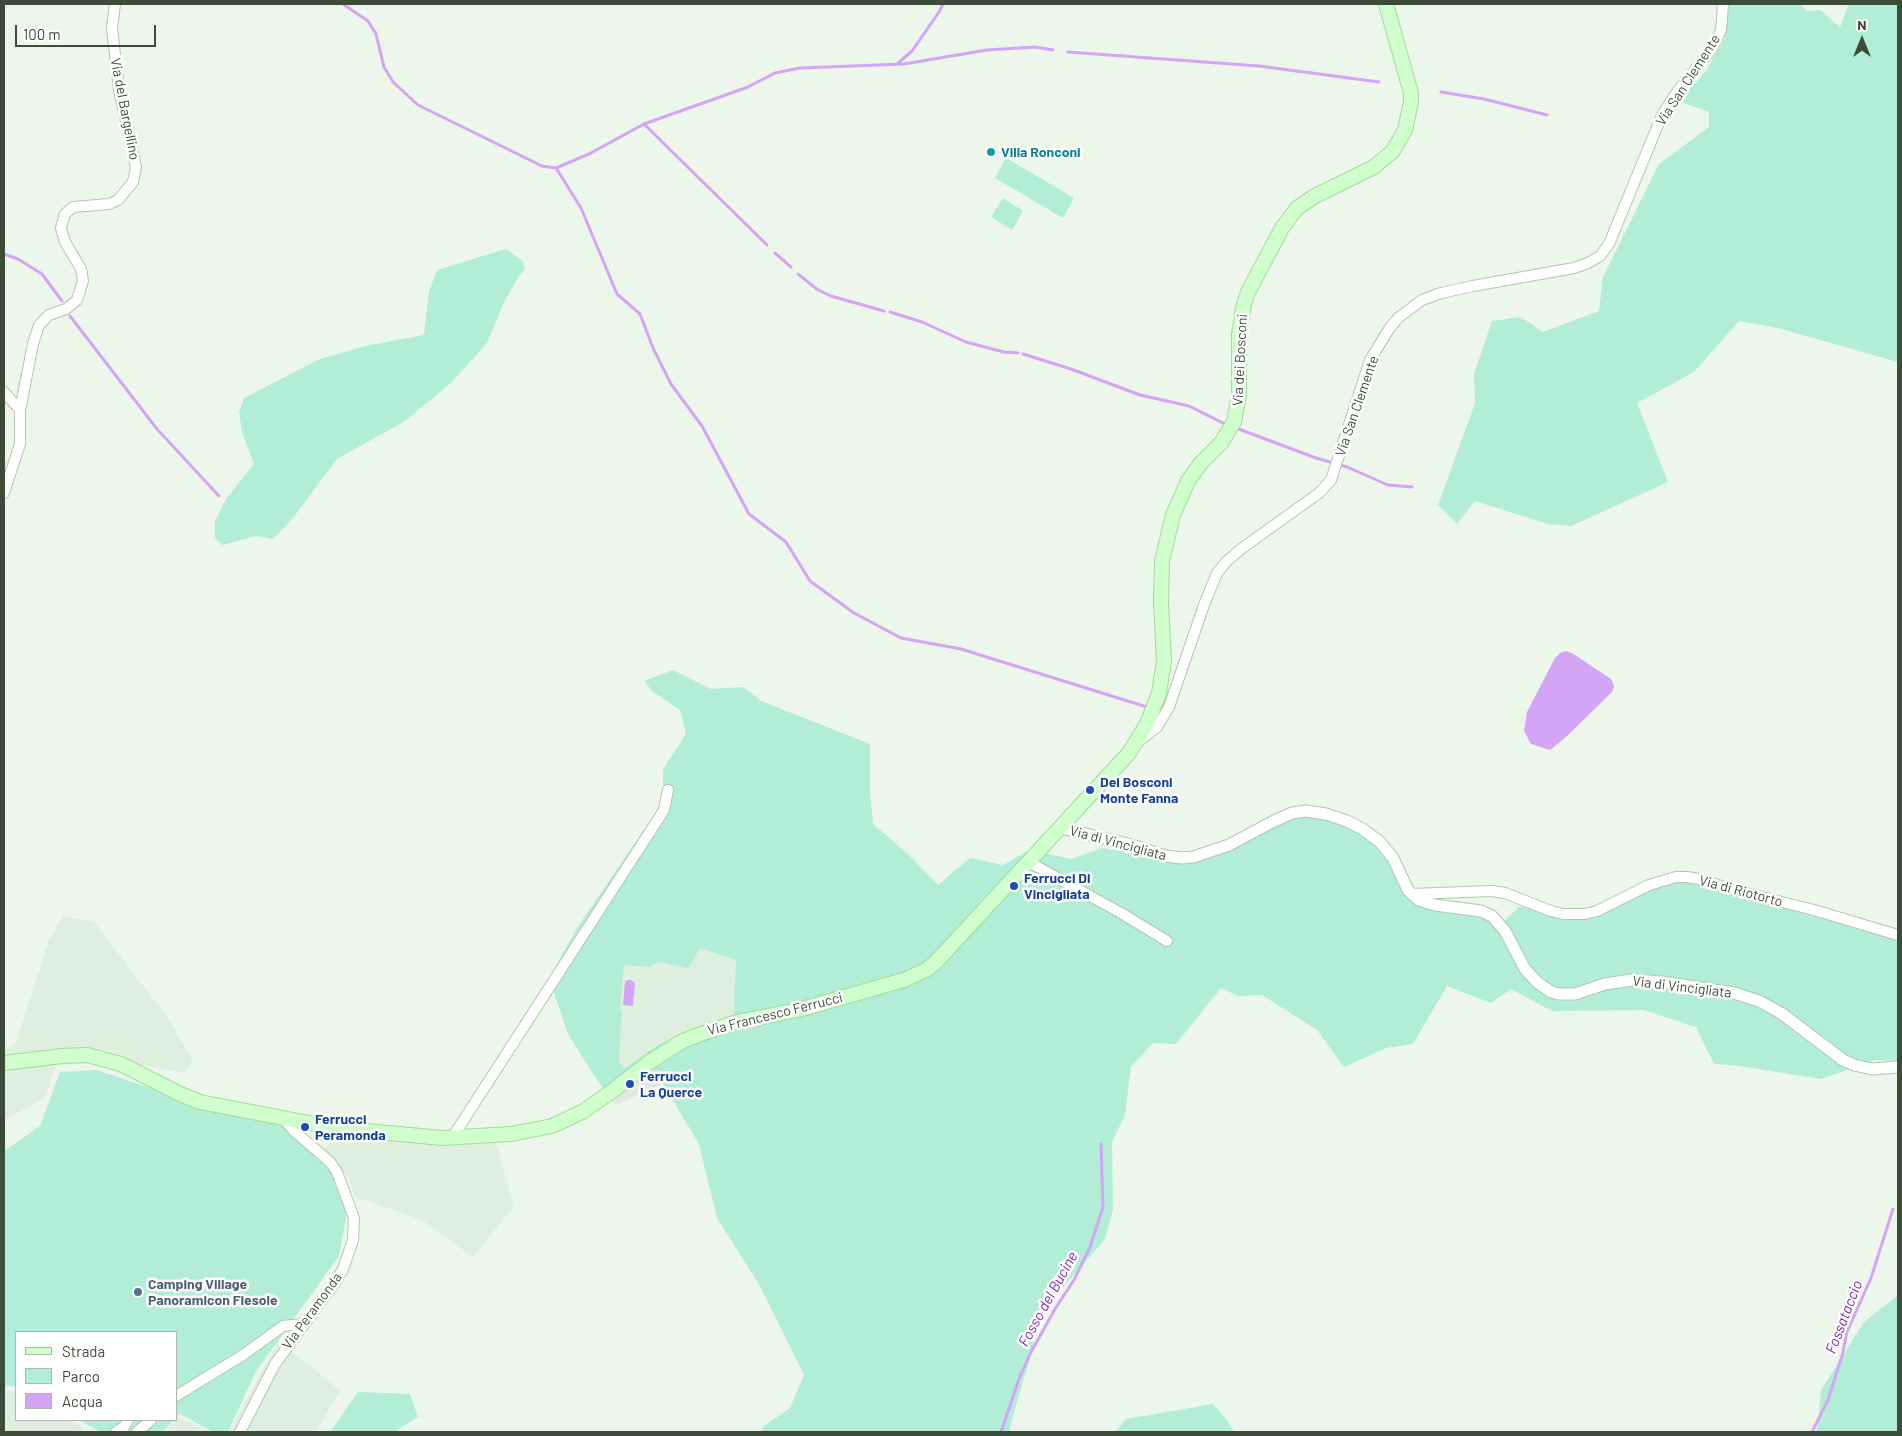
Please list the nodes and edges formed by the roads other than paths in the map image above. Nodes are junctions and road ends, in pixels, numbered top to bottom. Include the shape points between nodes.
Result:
1 (115, 4) edge
2 (1386, 4) edge
3 (1723, 4) edge
4 (4, 392) edge
5 (20, 410) junction
6 (4, 493) edge
7 (1138, 742) junction
8 (668, 790) dead end
9 (1061, 828) junction
10 (1029, 862) junction
11 (1411, 894) junction
12 (1898, 935) edge
13 (1166, 941) dead end
14 (4, 1063) edge
15 (1898, 1067) edge
16 (283, 1118) junction
17 (452, 1138) junction
18 (303, 1324) junction
19 (178, 1395) edge
20 (127, 1421) edge
21 (150, 1421) edge
22 (116, 1432) edge
23 (137, 1432) edge
24 (240, 1432) edge

1 - 5 street, Via del Bargellino via 112,28 120,97 136,167 133,182 118,200 109,204 73,207 65,214 61,228 65,242 81,269 83,281 77,300 66,309 49,315 39,325
2 - 7 main road, Via dei Bosconi via 1411,93 1405,130 1396,146 1374,167 1304,202 1282,228 1244,304 1239,334 1239,396 1232,426 1221,443 1194,471 1180,495 1162,561 1163,672 1155,706
3 - 7 street, Via San Clemente via 1723,20 1717,39 1662,115 1600,256 1574,268 1441,293 1422,300 1398,318 1370,360 1327,486 1226,562 1204,605 1169,707 1157,727
4 - 5 street
5 - 6 street, Via del Bargellino via 20,444
7 - 9 main road, Via dei Bosconi
8 - 17 street via 664,810
9 - 10 main road, Via Francesco Ferrucci
9 - 11 street, Via di Vincigliata via 1182,858 1229,845 1292,813 1326,814 1361,828 1380,842 1393,858
10 - 13 street
10 - 17 main road, Via Francesco Ferrucci via 942,957 915,976 802,1009 732,1023 683,1041 598,1102 552,1126 518,1133
11 - 12 street, Via di Riotorto via 1492,891 1557,912 1585,914 1649,885 1676,877 1699,878
11 - 15 street, Via di Vincigliata via 1426,903 1481,911 1492,916 1505,931 1525,969 1551,992 1575,994 1605,984 1632,980 1734,993 1775,1009 1842,1060 1872,1069
14 - 16 main road, Via Francesco Ferrucci via 75,1055 97,1057 121,1064 190,1098
16 - 17 main road, Via Francesco Ferrucci via 338,1128
16 - 18 street, Via Peramonda via 330,1162 354,1218 353,1240 343,1269
18 - 19 street via 282,1326
18 - 24 street, Via Peramonda via 274,1364
20 - 22 street
21 - 23 street

